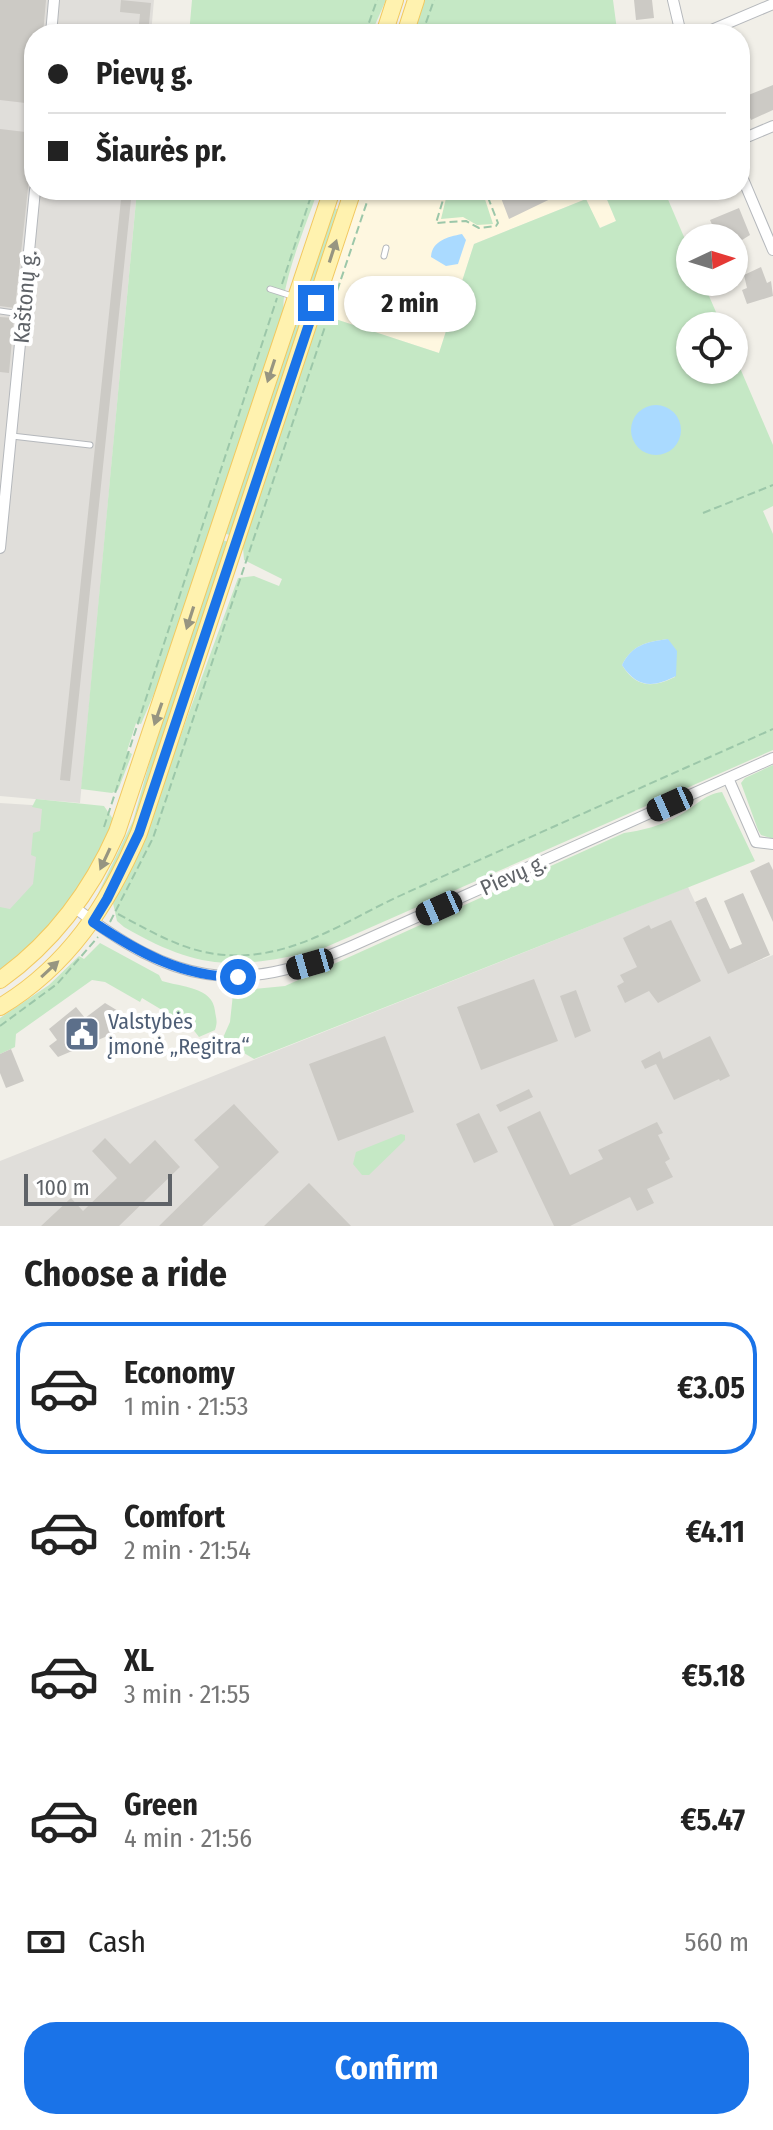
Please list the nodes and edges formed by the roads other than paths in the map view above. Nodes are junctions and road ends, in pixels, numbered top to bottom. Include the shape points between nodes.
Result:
1 (54, 0) edge
2 (395, 0) edge
3 (416, 0) edge
4 (673, 0) edge
5 (773, 4) edge
6 (52, 24) edge
7 (387, 24) edge
8 (408, 24) edge
9 (679, 24) edge
10 (726, 24) edge
11 (773, 126) edge
12 (750, 136) edge
13 (750, 195) edge
14 (34, 200) edge
15 (328, 200) edge
16 (350, 200) edge
17 (772, 246) edge
18 (386, 248) dead end
19 (384, 256) dead end
20 (270, 289) dead end
21 (287, 295) junction
22 (0, 311) edge
23 (14, 313) dead end
24 (12, 436) junction
25 (90, 445) dead end
26 (0, 548) edge
27 (773, 758) edge
28 (728, 778) junction
29 (773, 844) edge
30 (74, 907) junction
31 (93, 922) junction
32 (0, 980) edge
33 (0, 1007) edge

1 - 6 street
2 - 7 main road
3 - 8 main road
4 - 9 street
5 - 10 street
11 - 12 street
13 - 17 street
14 - 24 street, Kaštonų g.
15 - 21 main road
31 -> 16 main road via 139,833
18 - 19 lane
20 - 21 lane
21 -> 30 main road via 117,832 101,869
22 - 23 lane
24 - 25 lane
24 - 26 street, Kaštonų g.
27 - 28 street, Pievų g.
28 - 29 street via 756,842
28 - 31 street, Pievų g. via 319,961 285,971 238,977 193,973 141,952
30 - 31 street, Pievų g.
30 - 32 main road
33 -> 31 main road via 46,973

